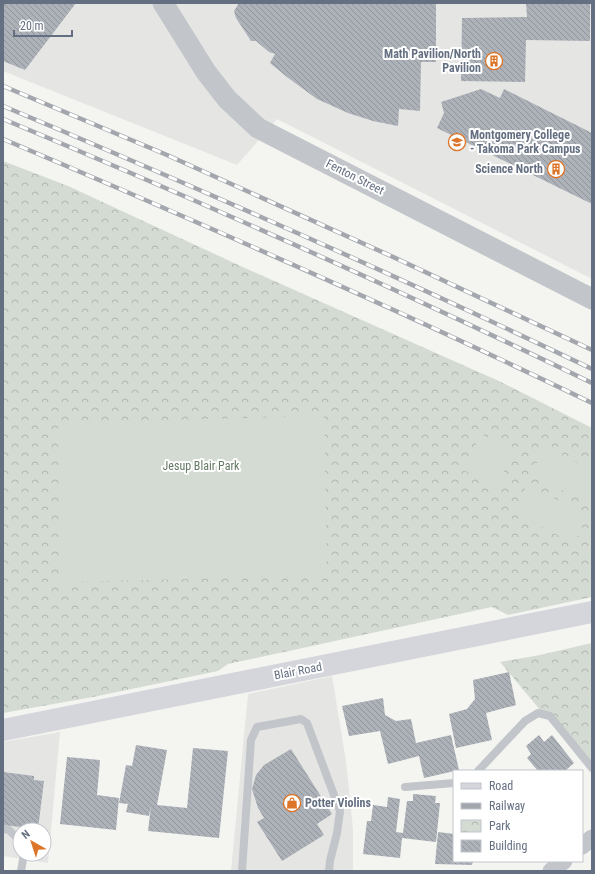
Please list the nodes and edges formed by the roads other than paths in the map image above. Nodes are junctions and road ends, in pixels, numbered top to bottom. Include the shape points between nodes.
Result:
1 (163, 3) edge
2 (592, 299) edge
3 (592, 612) edge
4 (3, 730) edge
5 (592, 768) edge
6 (479, 770) edge
7 (453, 783) edge
8 (405, 787) dead end
9 (3, 829) edge
10 (12, 833) edge
11 (592, 838) edge
12 (583, 845) edge
13 (563, 862) edge
14 (242, 871) edge
15 (329, 871) edge
16 (551, 871) edge

1 - 2 street, Fenton Street via 206,72 227,99 258,128
3 - 4 main road, Blair Road
5 - 6 lane via 550,716 538,713 525,721
7 - 8 lane
9 - 10 lane
11 - 12 street
13 - 16 street
14 - 15 lane via 252,740 257,727 301,719 307,723 340,811

